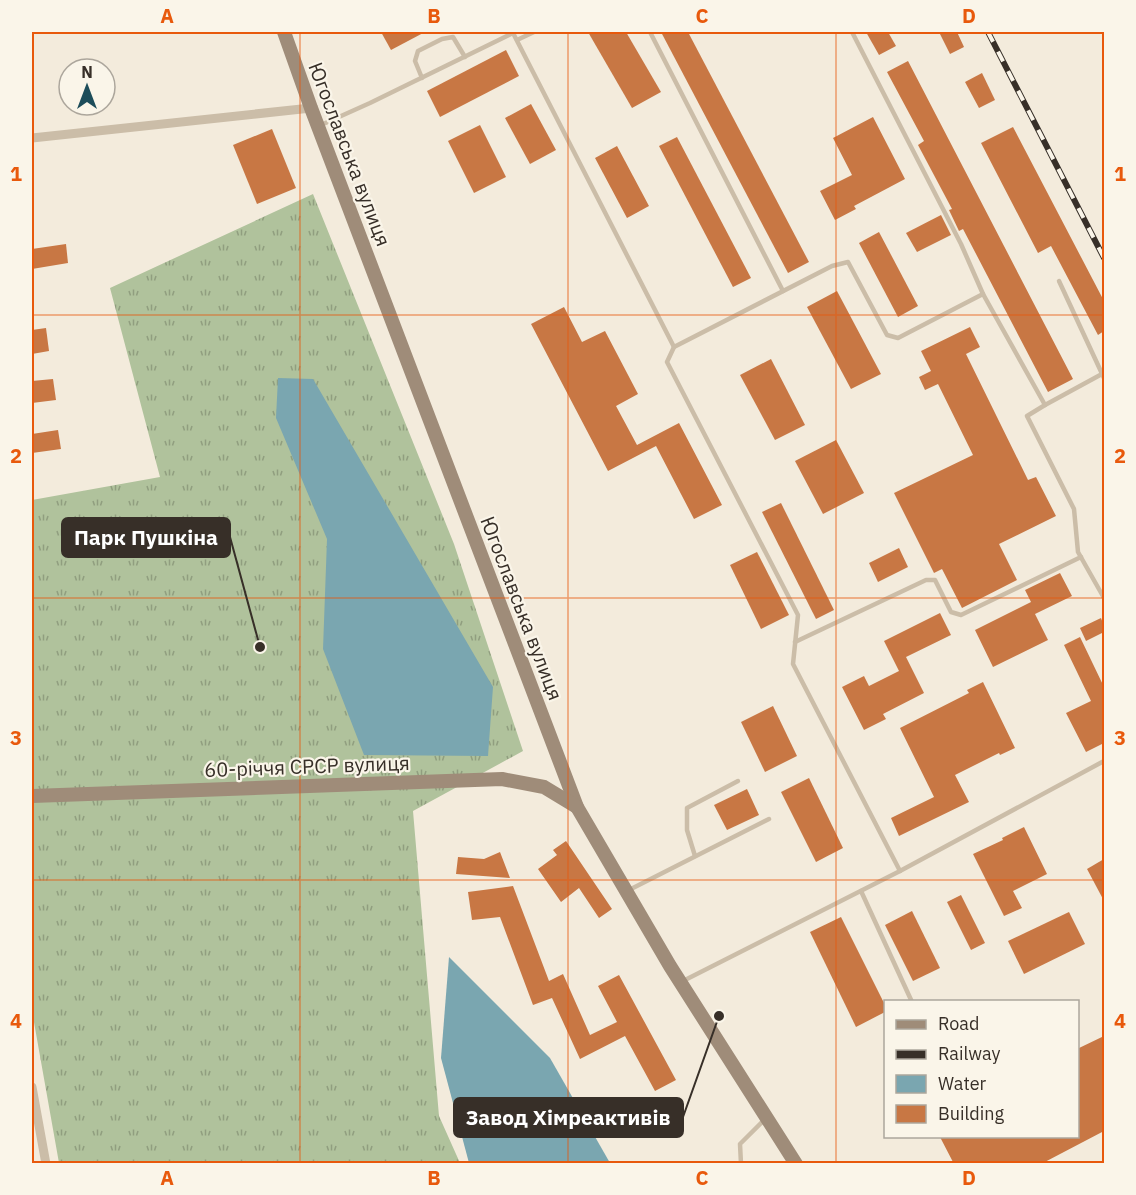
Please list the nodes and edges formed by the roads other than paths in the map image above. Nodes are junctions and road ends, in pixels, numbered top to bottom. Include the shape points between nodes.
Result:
1 (284, 32) edge
2 (503, 32) edge
3 (534, 32) edge
4 (650, 32) edge
5 (852, 32) edge
6 (506, 37) junction
7 (517, 40) junction
8 (465, 57) junction
9 (422, 78) junction
10 (311, 108) junction
11 (318, 126) junction
12 (32, 138) edge
13 (1059, 281) dead end
14 (783, 291) junction
15 (983, 294) junction
16 (674, 347) junction
17 (1103, 376) edge
18 (1045, 405) junction
19 (1081, 557) junction
20 (1104, 598) edge
21 (795, 642) junction
22 (1104, 761) edge
23 (738, 781) dead end
24 (32, 796) edge
25 (577, 807) junction
26 (769, 819) dead end
27 (695, 856) junction
28 (900, 871) junction
29 (626, 891) junction
30 (861, 891) junction
31 (680, 982) junction
32 (911, 1000) edge
33 (32, 1087) edge
34 (767, 1117) junction
35 (46, 1164) edge
36 (741, 1164) edge
37 (796, 1164) edge

1 - 10 main road, Югославська вулиця
2 - 6 lane
3 - 7 lane
4 - 14 lane
5 - 15 lane
6 - 7 lane via 513,33
6 - 8 lane
7 - 16 lane
8 - 9 lane
8 - 9 lane via 453,37 442,39 418,51 415,61
9 - 11 lane
10 - 11 main road, Югославська вулиця
10 - 12 street
11 - 25 main road, Югославська вулиця
13 - 17 lane
14 - 15 lane via 848,262 887,335 898,338
14 - 16 lane
15 - 18 lane
16 - 21 lane via 667,362 798,615
17 - 18 lane
18 - 19 lane via 1028,416 1074,508
19 - 20 lane
19 - 21 lane via 961,615 951,612 935,580 926,580
21 - 28 lane via 793,664
22 - 28 lane
23 - 27 lane via 687,808 687,830
24 - 25 main road, 60-річчя СРСР вулиця via 502,779 544,787
25 - 29 main road, Югославська вулиця
26 - 27 lane
27 - 29 lane
28 - 30 lane
29 - 31 main road, Югославська вулиця
30 - 31 lane
30 - 32 lane
31 - 34 main road, Югославська вулиця
33 - 35 street
34 - 36 lane via 740,1144
34 - 37 main road, Югославська вулиця

